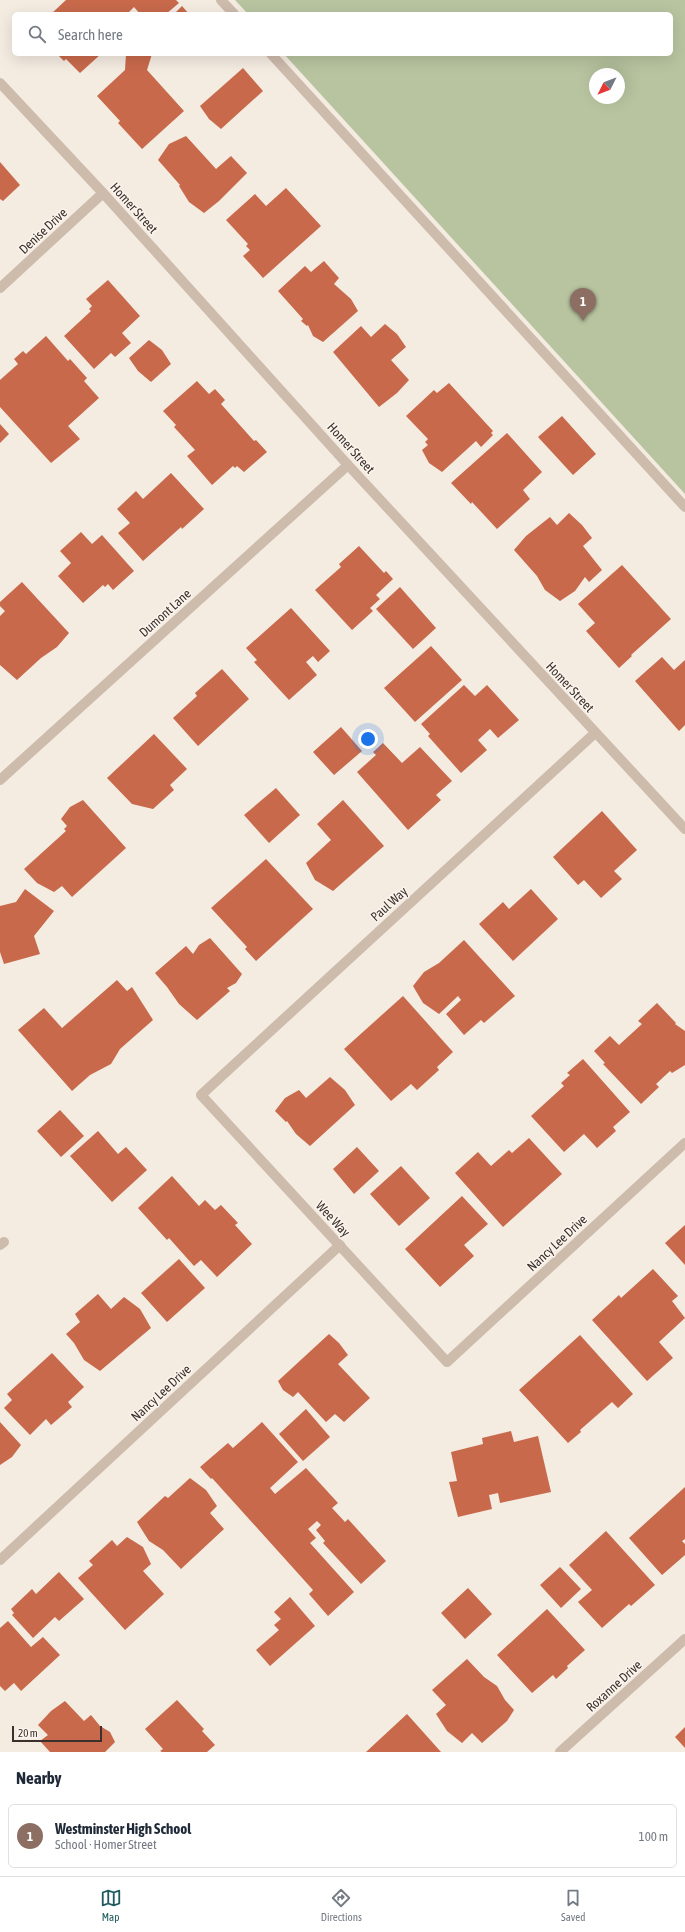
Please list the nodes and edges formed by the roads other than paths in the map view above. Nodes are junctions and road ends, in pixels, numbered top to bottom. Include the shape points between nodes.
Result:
1 (221, 0) edge
2 (232, 12) edge
3 (273, 56) edge
4 (0, 83) edge
5 (103, 193) junction
6 (0, 288) edge
7 (348, 465) junction
8 (685, 508) edge
9 (595, 733) junction
10 (0, 780) edge
11 (685, 829) edge
12 (201, 1095) joint
13 (685, 1143) edge
14 (340, 1246) junction
15 (447, 1362) joint
16 (0, 1560) edge
17 (685, 1639) edge
18 (560, 1752) edge

1 - 2 street
3 - 8 street
4 - 5 street, Homer Street
5 - 6 street, Denise Drive
5 - 7 street, Homer Street
7 - 9 street, Homer Street
7 - 10 street, Dumont Lane
9 - 11 street, Homer Street
9 - 12 street, Paul Way
12 - 14 street, Wee Way
13 - 15 street, Nancy Lee Drive
14 - 15 street, Wee Way
14 - 16 street, Nancy Lee Drive
17 - 18 street, Roxanne Drive

